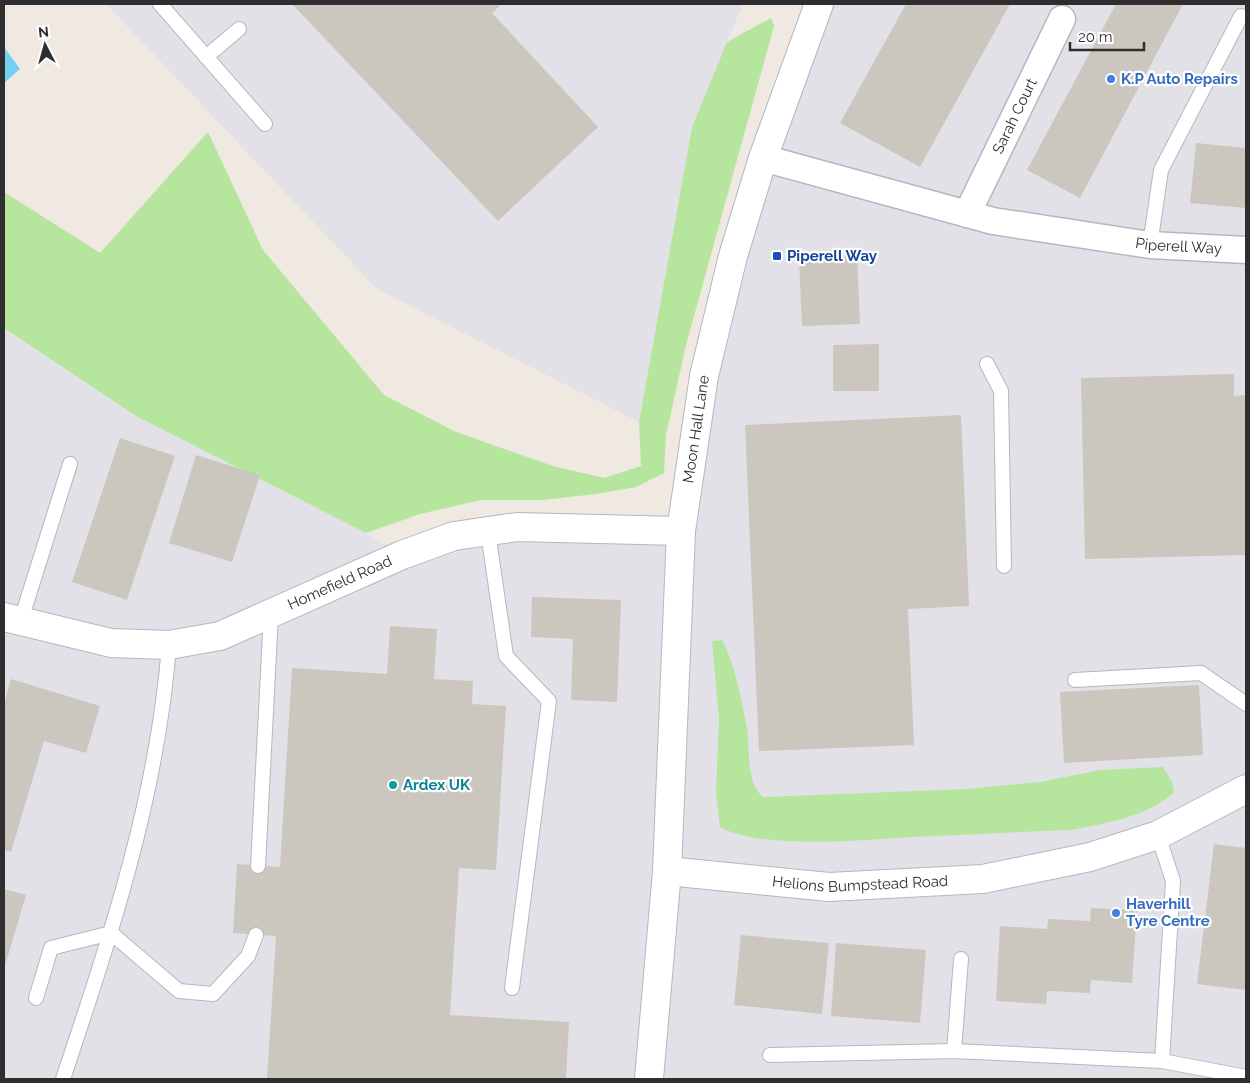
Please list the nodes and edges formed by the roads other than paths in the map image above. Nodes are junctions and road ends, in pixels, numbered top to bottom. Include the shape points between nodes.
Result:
1 (160, 4) edge
2 (815, 5) edge
3 (1241, 16) dead end
4 (1062, 19) dead end
5 (239, 29) dead end
6 (206, 58) junction
7 (265, 124) dead end
8 (763, 158) junction
9 (967, 214) junction
10 (1150, 245) junction
11 (1246, 250) edge
12 (987, 364) dead end
13 (70, 464) dead end
14 (681, 531) junction
15 (488, 532) junction
16 (1004, 566) dead end
17 (271, 614) junction
18 (12, 618) edge
19 (169, 646) junction
20 (1075, 680) dead end
21 (1246, 704) edge
22 (1246, 789) edge
23 (1158, 834) junction
24 (258, 866) dead end
25 (667, 871) junction
26 (111, 933) junction
27 (256, 935) dead end
28 (962, 959) dead end
29 (512, 988) dead end
30 (36, 998) dead end
31 (954, 1051) junction
32 (770, 1055) dead end
33 (1162, 1061) junction
34 (1246, 1077) edge
35 (63, 1079) edge
36 (649, 1079) edge

1 - 6 lane
2 - 8 street, Moon Hall Lane
3 - 10 lane via 1161,170
4 - 9 street, Sarah Court
5 - 6 lane
6 - 7 lane
8 - 9 street, Piperell Way
8 - 14 street, Moon Hall Lane via 733,256 704,376
9 - 10 street, Piperell Way via 1052,231
10 - 11 street, Piperell Way
12 - 16 lane via 1001,391
13 - 18 lane
14 - 15 street, Homefield Road via 517,527
14 - 25 street, Moon Hall Lane
15 - 17 street, Homefield Road via 454,536 402,555
15 - 29 lane via 506,656 548,701
17 - 19 street, Homefield Road via 220,636
17 - 24 lane
18 - 19 street, Homefield Road via 111,643
19 - 26 lane via 150,785
20 - 21 lane via 1201,673
22 - 23 street, Helions Bumpstead Road
23 - 25 street, Helions Bumpstead Road via 1090,857 982,879 829,887
23 - 33 lane via 1173,881
25 - 36 street
26 - 27 lane via 178,991 212,994 248,956
26 - 30 lane via 51,948
26 - 35 lane
28 - 31 lane
31 - 32 lane
31 - 33 lane
33 - 34 lane

